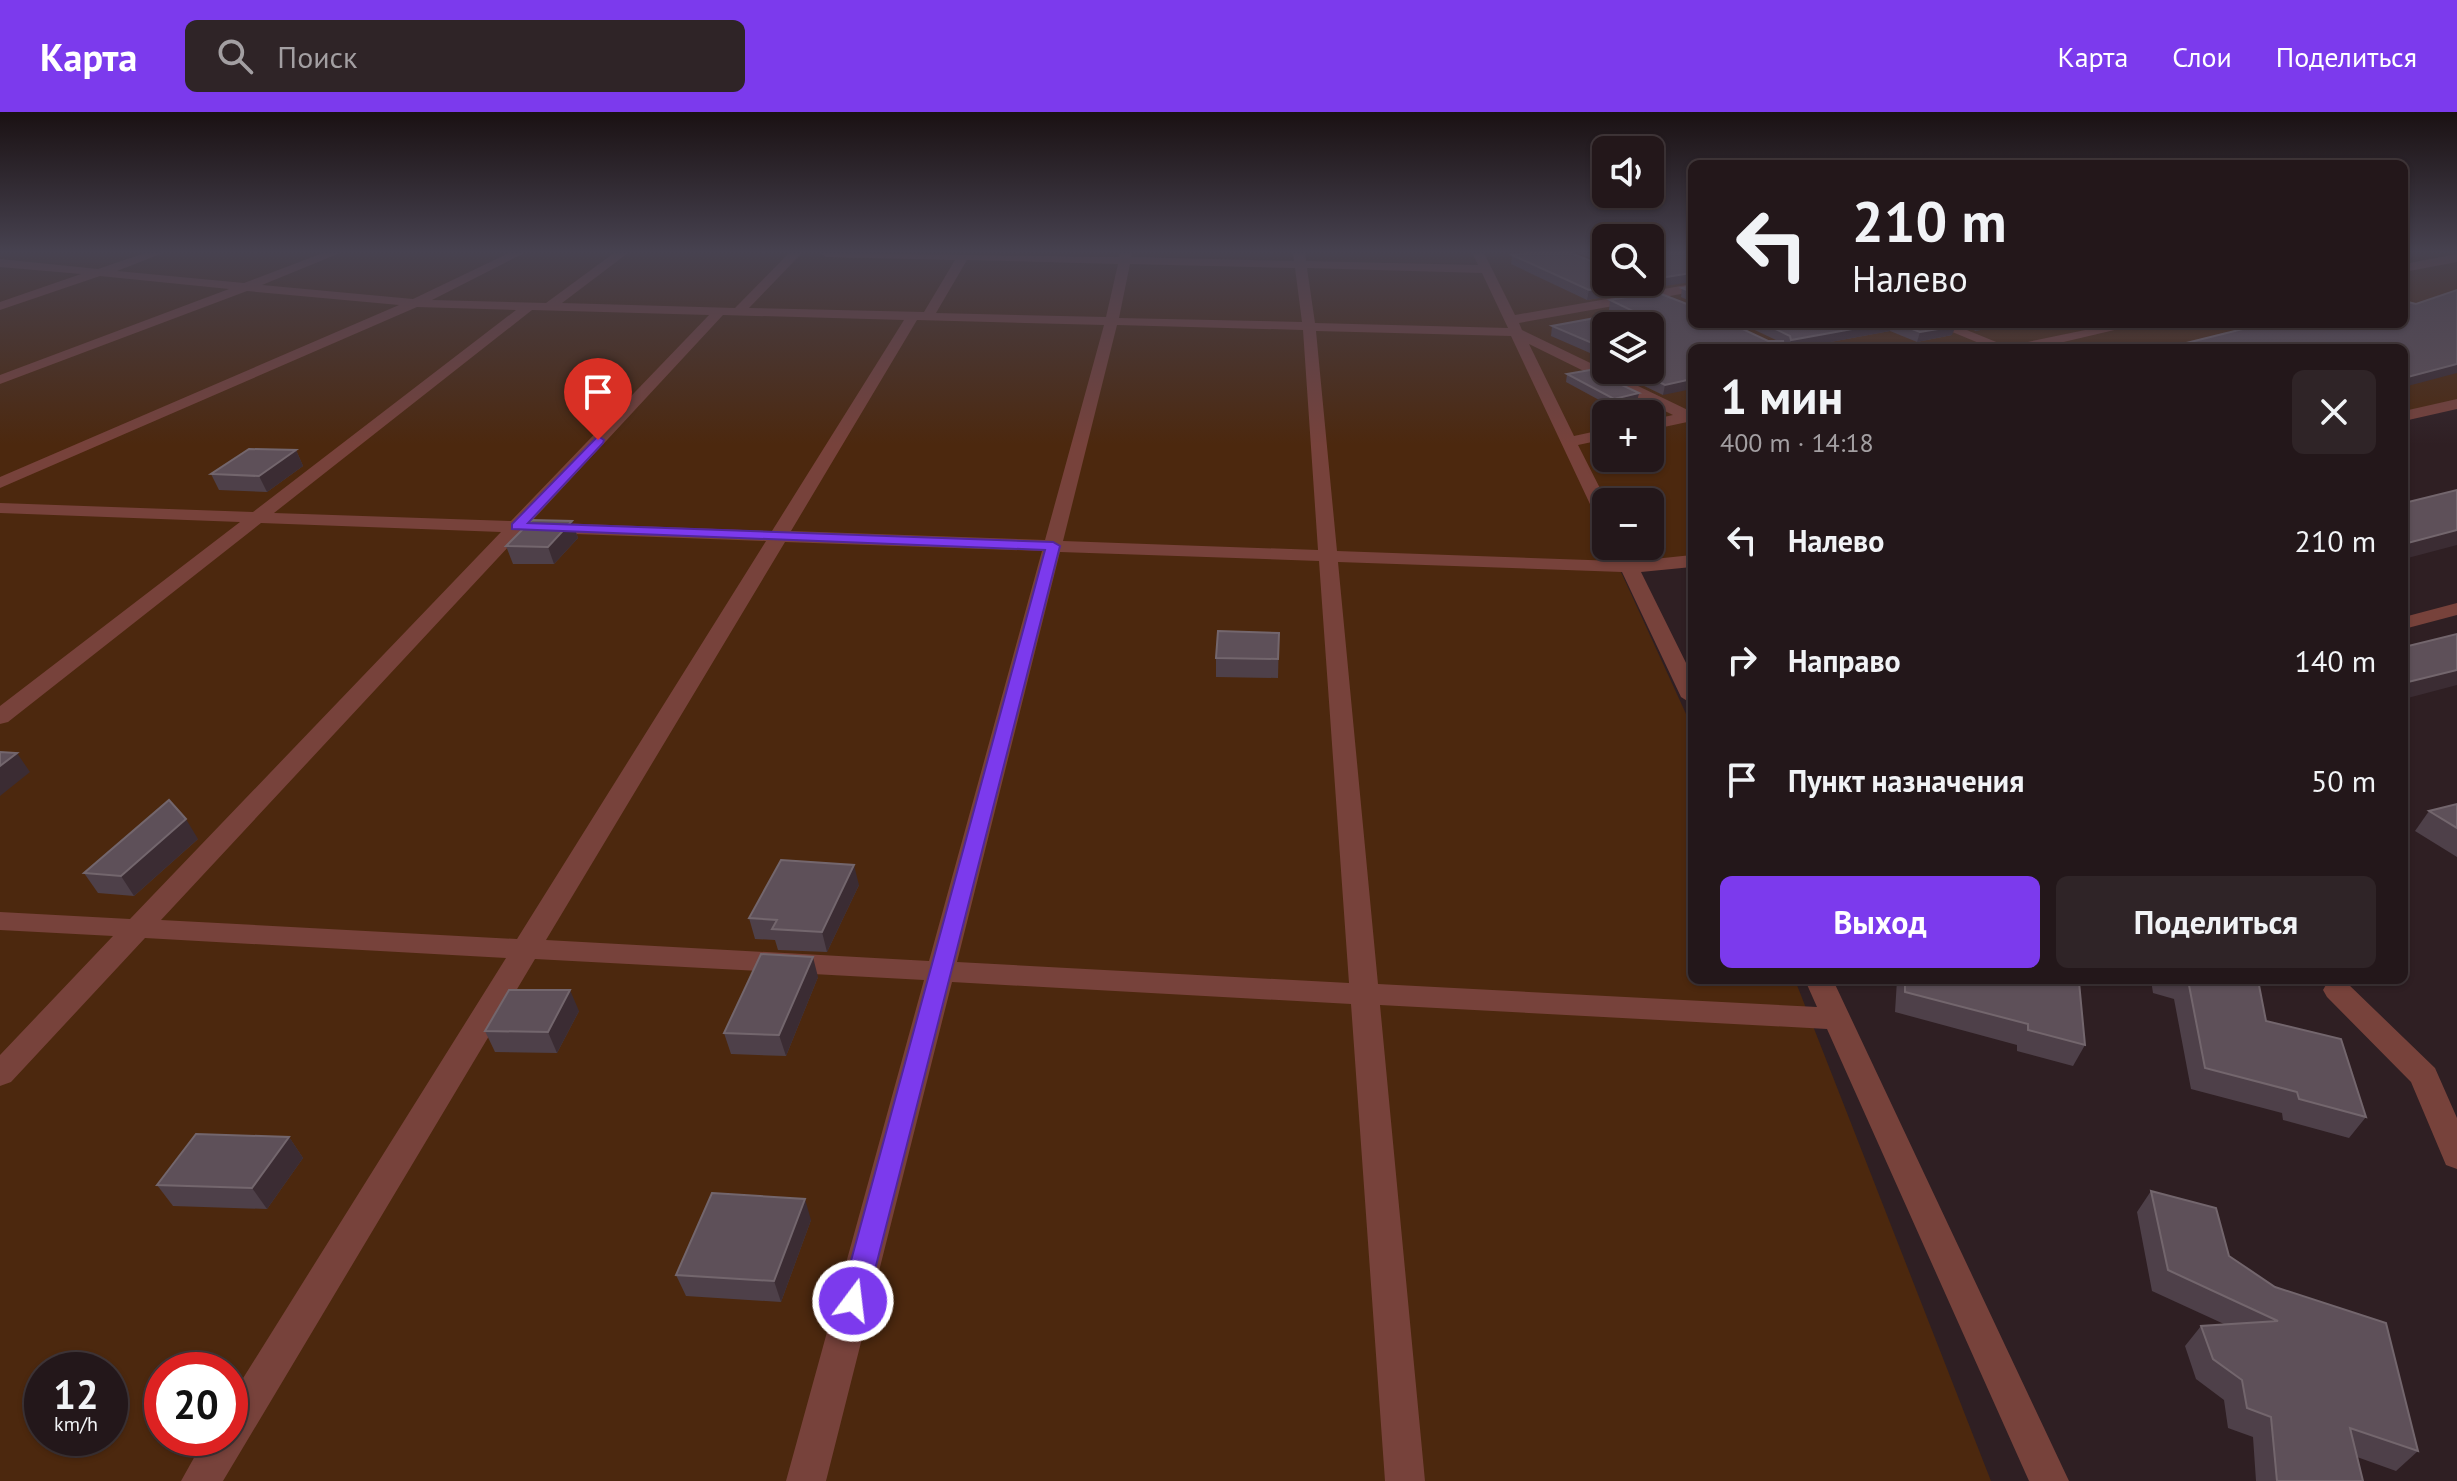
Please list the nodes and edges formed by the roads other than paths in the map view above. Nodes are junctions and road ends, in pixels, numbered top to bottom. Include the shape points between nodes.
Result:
1 (165, 317) edge
2 (383, 317) edge
3 (515, 317) edge
4 (724, 317) edge
5 (919, 317) edge
6 (954, 317) edge
7 (1113, 317) edge
8 (1308, 317) edge
9 (1510, 317) edge
10 (1555, 317) edge
11 (1112, 321) junction
12 (1309, 326) junction
13 (1514, 326) junction
14 (1951, 328) edge
15 (2114, 328) edge
16 (1993, 344) edge
17 (2037, 344) edge
18 (0, 380) edge
19 (2457, 404) edge
20 (1688, 415) edge
21 (2408, 415) edge
22 (1688, 416) edge
23 (1664, 422) edge
24 (1592, 437) edge
25 (1568, 442) junction
26 (1, 482) edge
27 (1592, 491) edge
28 (9, 508) edge
29 (258, 517) junction
30 (0, 519) edge
31 (517, 526) junction
32 (778, 536) junction
33 (1053, 546) junction
34 (1328, 556) junction
35 (1626, 560) edge
36 (1688, 561) edge
37 (1629, 567) junction
38 (2457, 609) edge
39 (2408, 622) edge
40 (1688, 689) edge
41 (0, 717) edge
42 (0, 921) edge
43 (137, 928) junction
44 (526, 949) junction
45 (941, 971) junction
46 (1821, 984) edge
47 (2337, 990) dead end
48 (1364, 994) junction
49 (1836, 1019) junction
50 (0, 1074) edge
51 (2457, 1156) edge
52 (248, 1405) edge
53 (217, 1456) edge
54 (201, 1481) edge
55 (806, 1481) edge
56 (1405, 1481) edge
57 (2049, 1481) edge

1 - 18 street
2 - 26 street
3 - 29 street
4 - 31 street
5 - 32 street
6 - 11 street
7 - 11 street
8 - 12 street
9 - 13 street
10 - 13 street
11 - 12 street
11 - 33 street
12 - 13 street
12 - 34 street
13 - 20 street
13 - 25 street
14 - 16 street
15 - 17 street
19 - 21 street
22 - 23 street
24 - 25 street
25 - 27 street
28 - 29 street
28 - 30 street
29 - 31 street
29 - 41 street
31 - 32 street
31 - 43 street
32 - 33 street
32 - 44 street
33 - 34 street
33 - 45 street
34 - 37 street
34 - 48 street
35 - 37 street
36 - 37 street
37 - 40 street
38 - 39 street
42 - 43 street
43 - 44 street
43 - 50 street
44 - 45 street
44 - 52 street
45 - 48 street
45 - 55 street
46 - 49 street
47 - 51 street via 2424,1076
48 - 49 street
48 - 56 street
49 - 57 street
53 - 54 street

